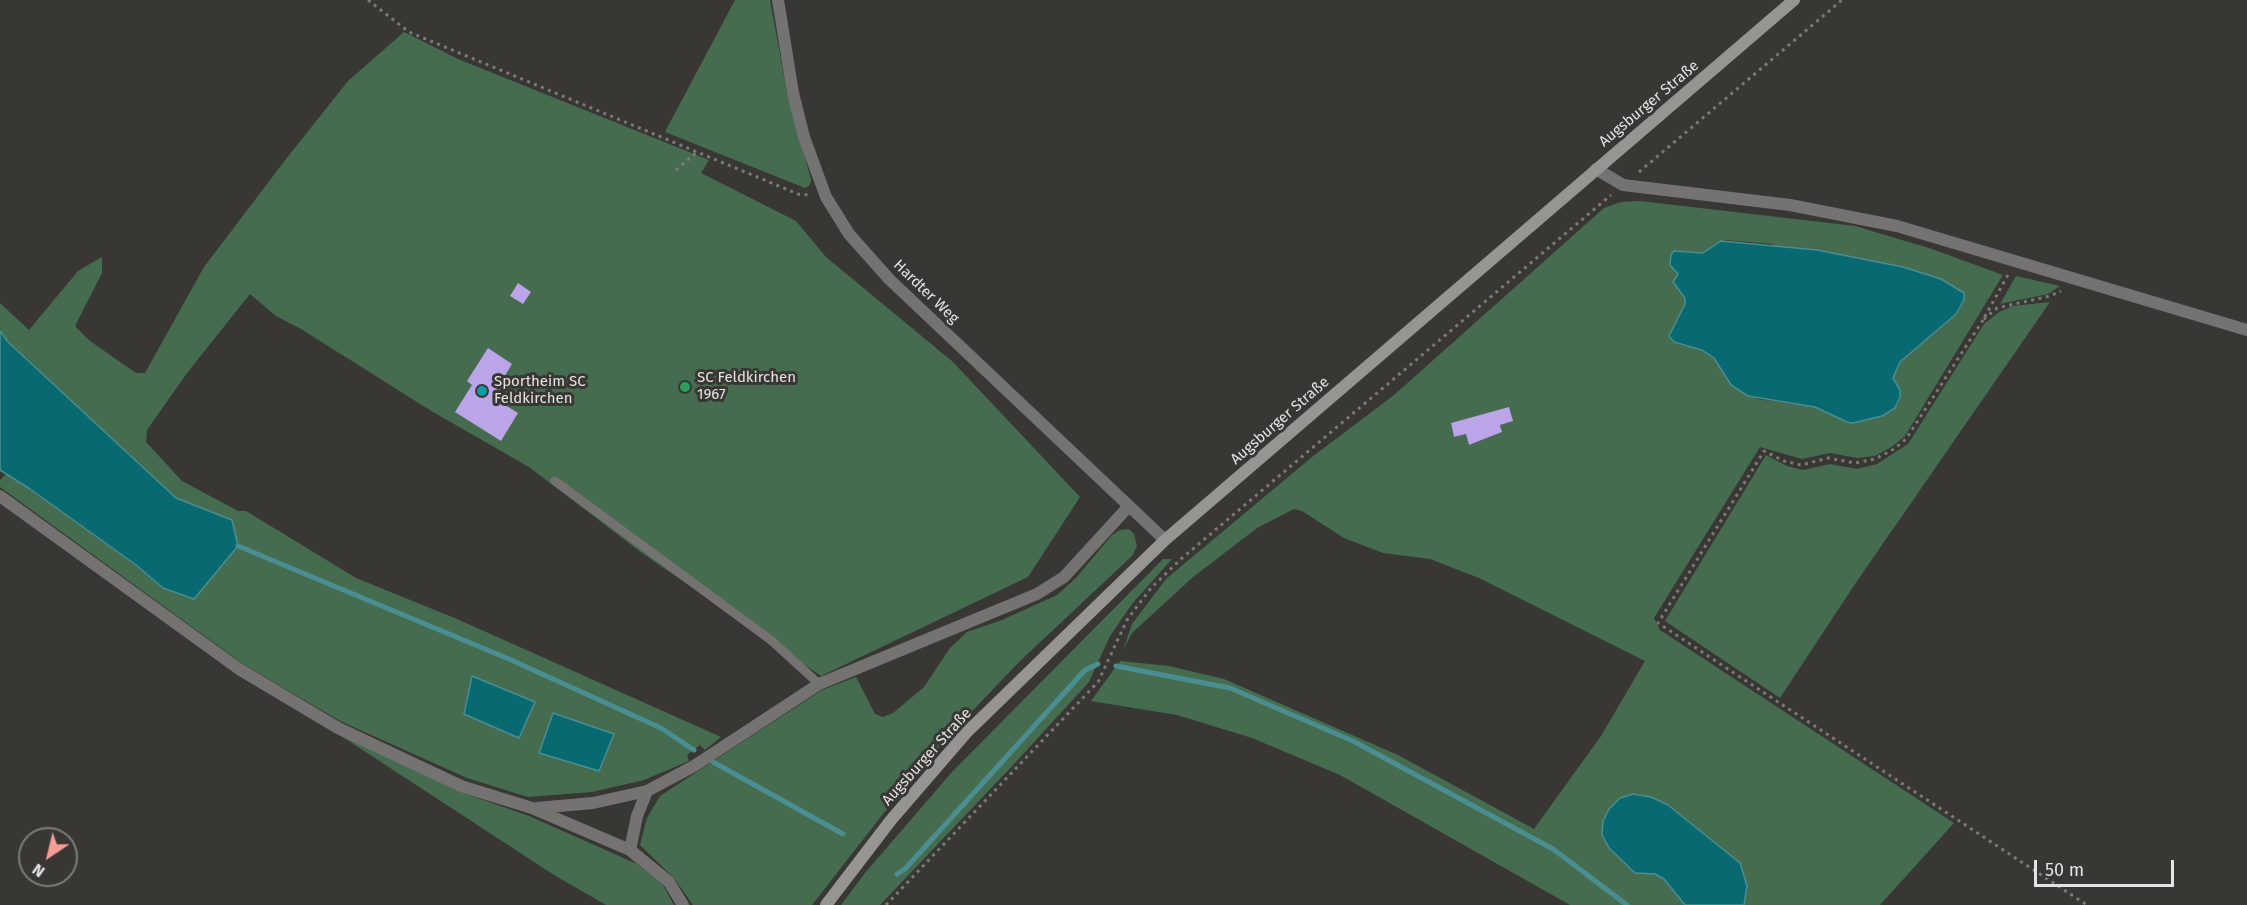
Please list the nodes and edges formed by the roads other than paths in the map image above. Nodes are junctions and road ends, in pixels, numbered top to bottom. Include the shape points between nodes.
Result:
1 (778, 0) edge
2 (1794, 0) edge
3 (1596, 169) junction
4 (2247, 330) edge
5 (555, 481) dead end
6 (0, 496) edge
7 (1129, 506) junction
8 (1165, 540) junction
9 (819, 684) junction
10 (647, 791) junction
11 (532, 808) junction
12 (630, 850) junction
13 (683, 905) edge
14 (826, 905) edge

1 - 7 street, Hardter Weg via 804,137 826,197 849,234 889,279
2 - 3 main road, Augsburger Straße
3 - 4 street via 1623,185 1790,205 1875,222
3 - 8 main road, Augsburger Straße
5 - 9 lane via 772,641
6 - 11 street via 230,663 338,728 461,786
7 - 8 street, Hardter Weg
7 - 9 street via 1064,577 1037,594
8 - 14 main road, Augsburger Straße via 966,733 891,820
9 - 10 street via 694,766
10 - 11 street via 592,803
10 - 12 street
11 - 12 street
12 - 13 street via 669,882

